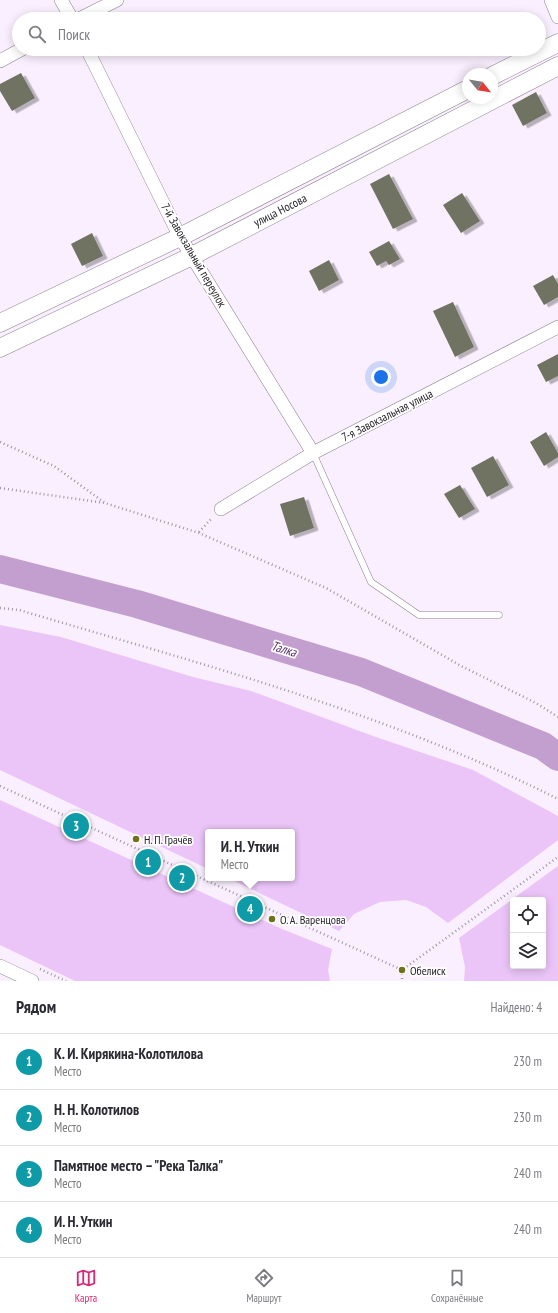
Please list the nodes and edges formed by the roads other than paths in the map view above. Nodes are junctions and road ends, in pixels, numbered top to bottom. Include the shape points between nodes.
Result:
1 (61, 0) edge
2 (117, 0) edge
3 (551, 0) edge
4 (68, 12) edge
5 (93, 12) edge
6 (558, 17) edge
7 (558, 42) edge
8 (546, 48) edge
9 (12, 54) edge
10 (90, 56) edge
11 (531, 56) edge
12 (0, 61) edge
13 (558, 66) edge
14 (498, 73) edge
15 (462, 92) edge
16 (180, 237) junction
17 (192, 256) junction
18 (0, 323) edge
19 (558, 327) edge
20 (0, 348) edge
21 (313, 453) junction
22 (221, 509) road end
23 (499, 615) dead end
24 (0, 966) edge
25 (32, 981) edge

1 - 4 street
2 - 5 street
3 - 6 street
7 - 8 main road
9 - 12 street
10 - 16 street, 7-й Завокзальный переулок
11 - 14 main road
13 - 17 main road, улица Носова
15 - 16 main road, улица Носова
16 - 17 street, 7-й Завокзальный переулок
16 - 18 main road, улица Носова
17 - 20 main road, улица Носова
17 - 21 street, 7-й Завокзальный переулок
19 - 21 street, 7-я Завокзальная улица
21 - 22 street, 7-я Завокзальная улица
21 - 23 lane via 371,582 419,615
24 - 25 street

